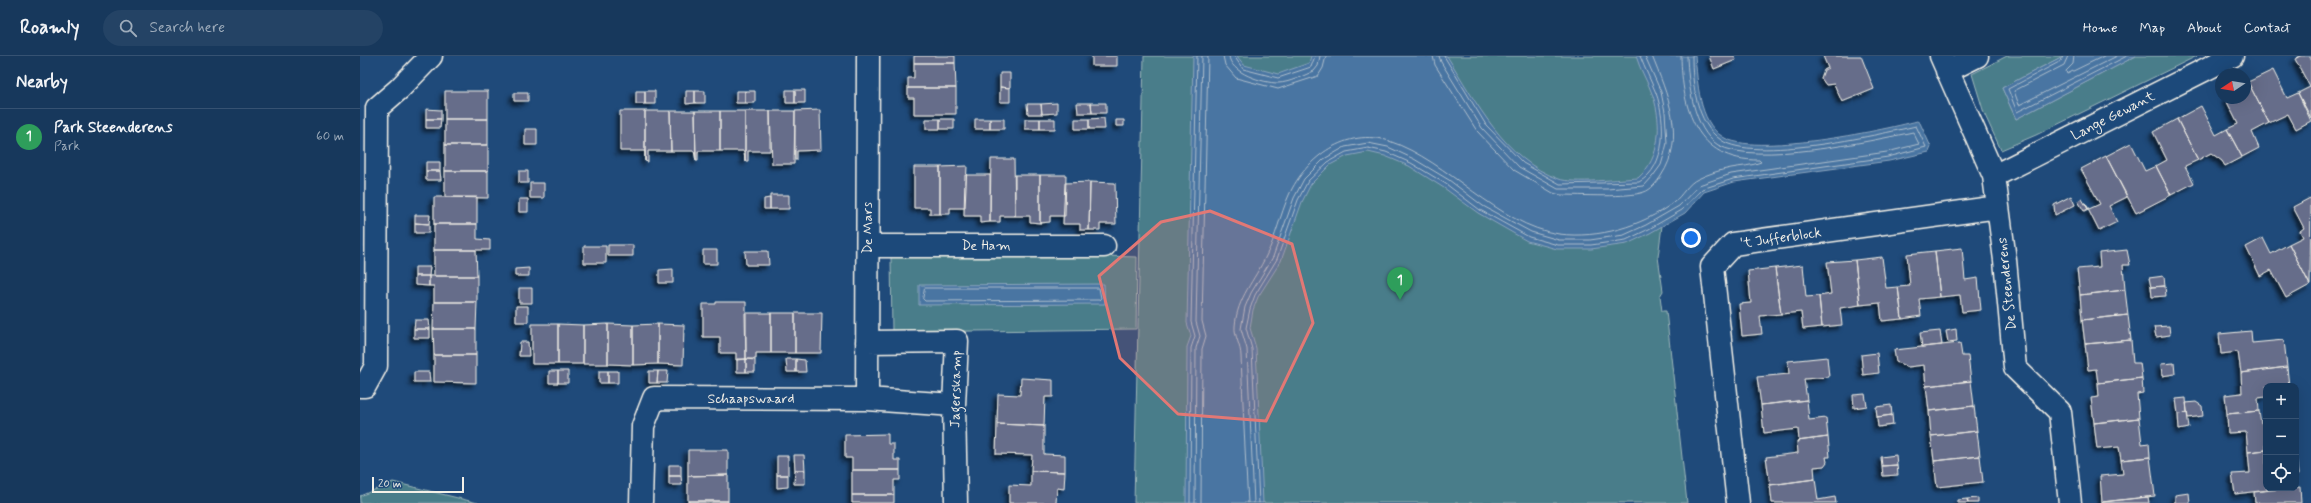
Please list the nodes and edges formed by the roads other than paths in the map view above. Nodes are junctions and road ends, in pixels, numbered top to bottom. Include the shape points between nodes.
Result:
1 (431, 56) edge
2 (868, 56) edge
3 (1976, 56) edge
4 (2232, 56) edge
5 (1944, 64) edge
6 (368, 108) edge
7 (1994, 176) junction
8 (1998, 207) junction
9 (868, 246) junction
10 (1104, 246) dead end
11 (867, 342) junction
12 (360, 386) edge
13 (867, 399) junction
14 (954, 404) junction
15 (641, 503) edge
16 (956, 503) edge
17 (1738, 503) edge
18 (2070, 503) edge

1 - 6 street via 399,89
2 - 9 street, De Mars
3 - 5 street
4 - 7 street, Lange Gewant
5 - 7 street, De Steenderens
6 - 12 street via 376,366 365,386
7 - 8 street, De Steenderens
8 - 17 street, 't Jufferblock via 1733,244 1712,267
8 - 18 street, De Steenderens via 2015,368 2060,412
9 - 10 street, De Ham
9 - 11 street, De Mars
11 - 13 street, De Mars
11 - 14 street, Jagerskamp via 957,341
13 - 14 street, Schaapswaard
13 - 15 street, Schaapswaard via 654,398 643,426
14 - 16 street, Jagerskamp

